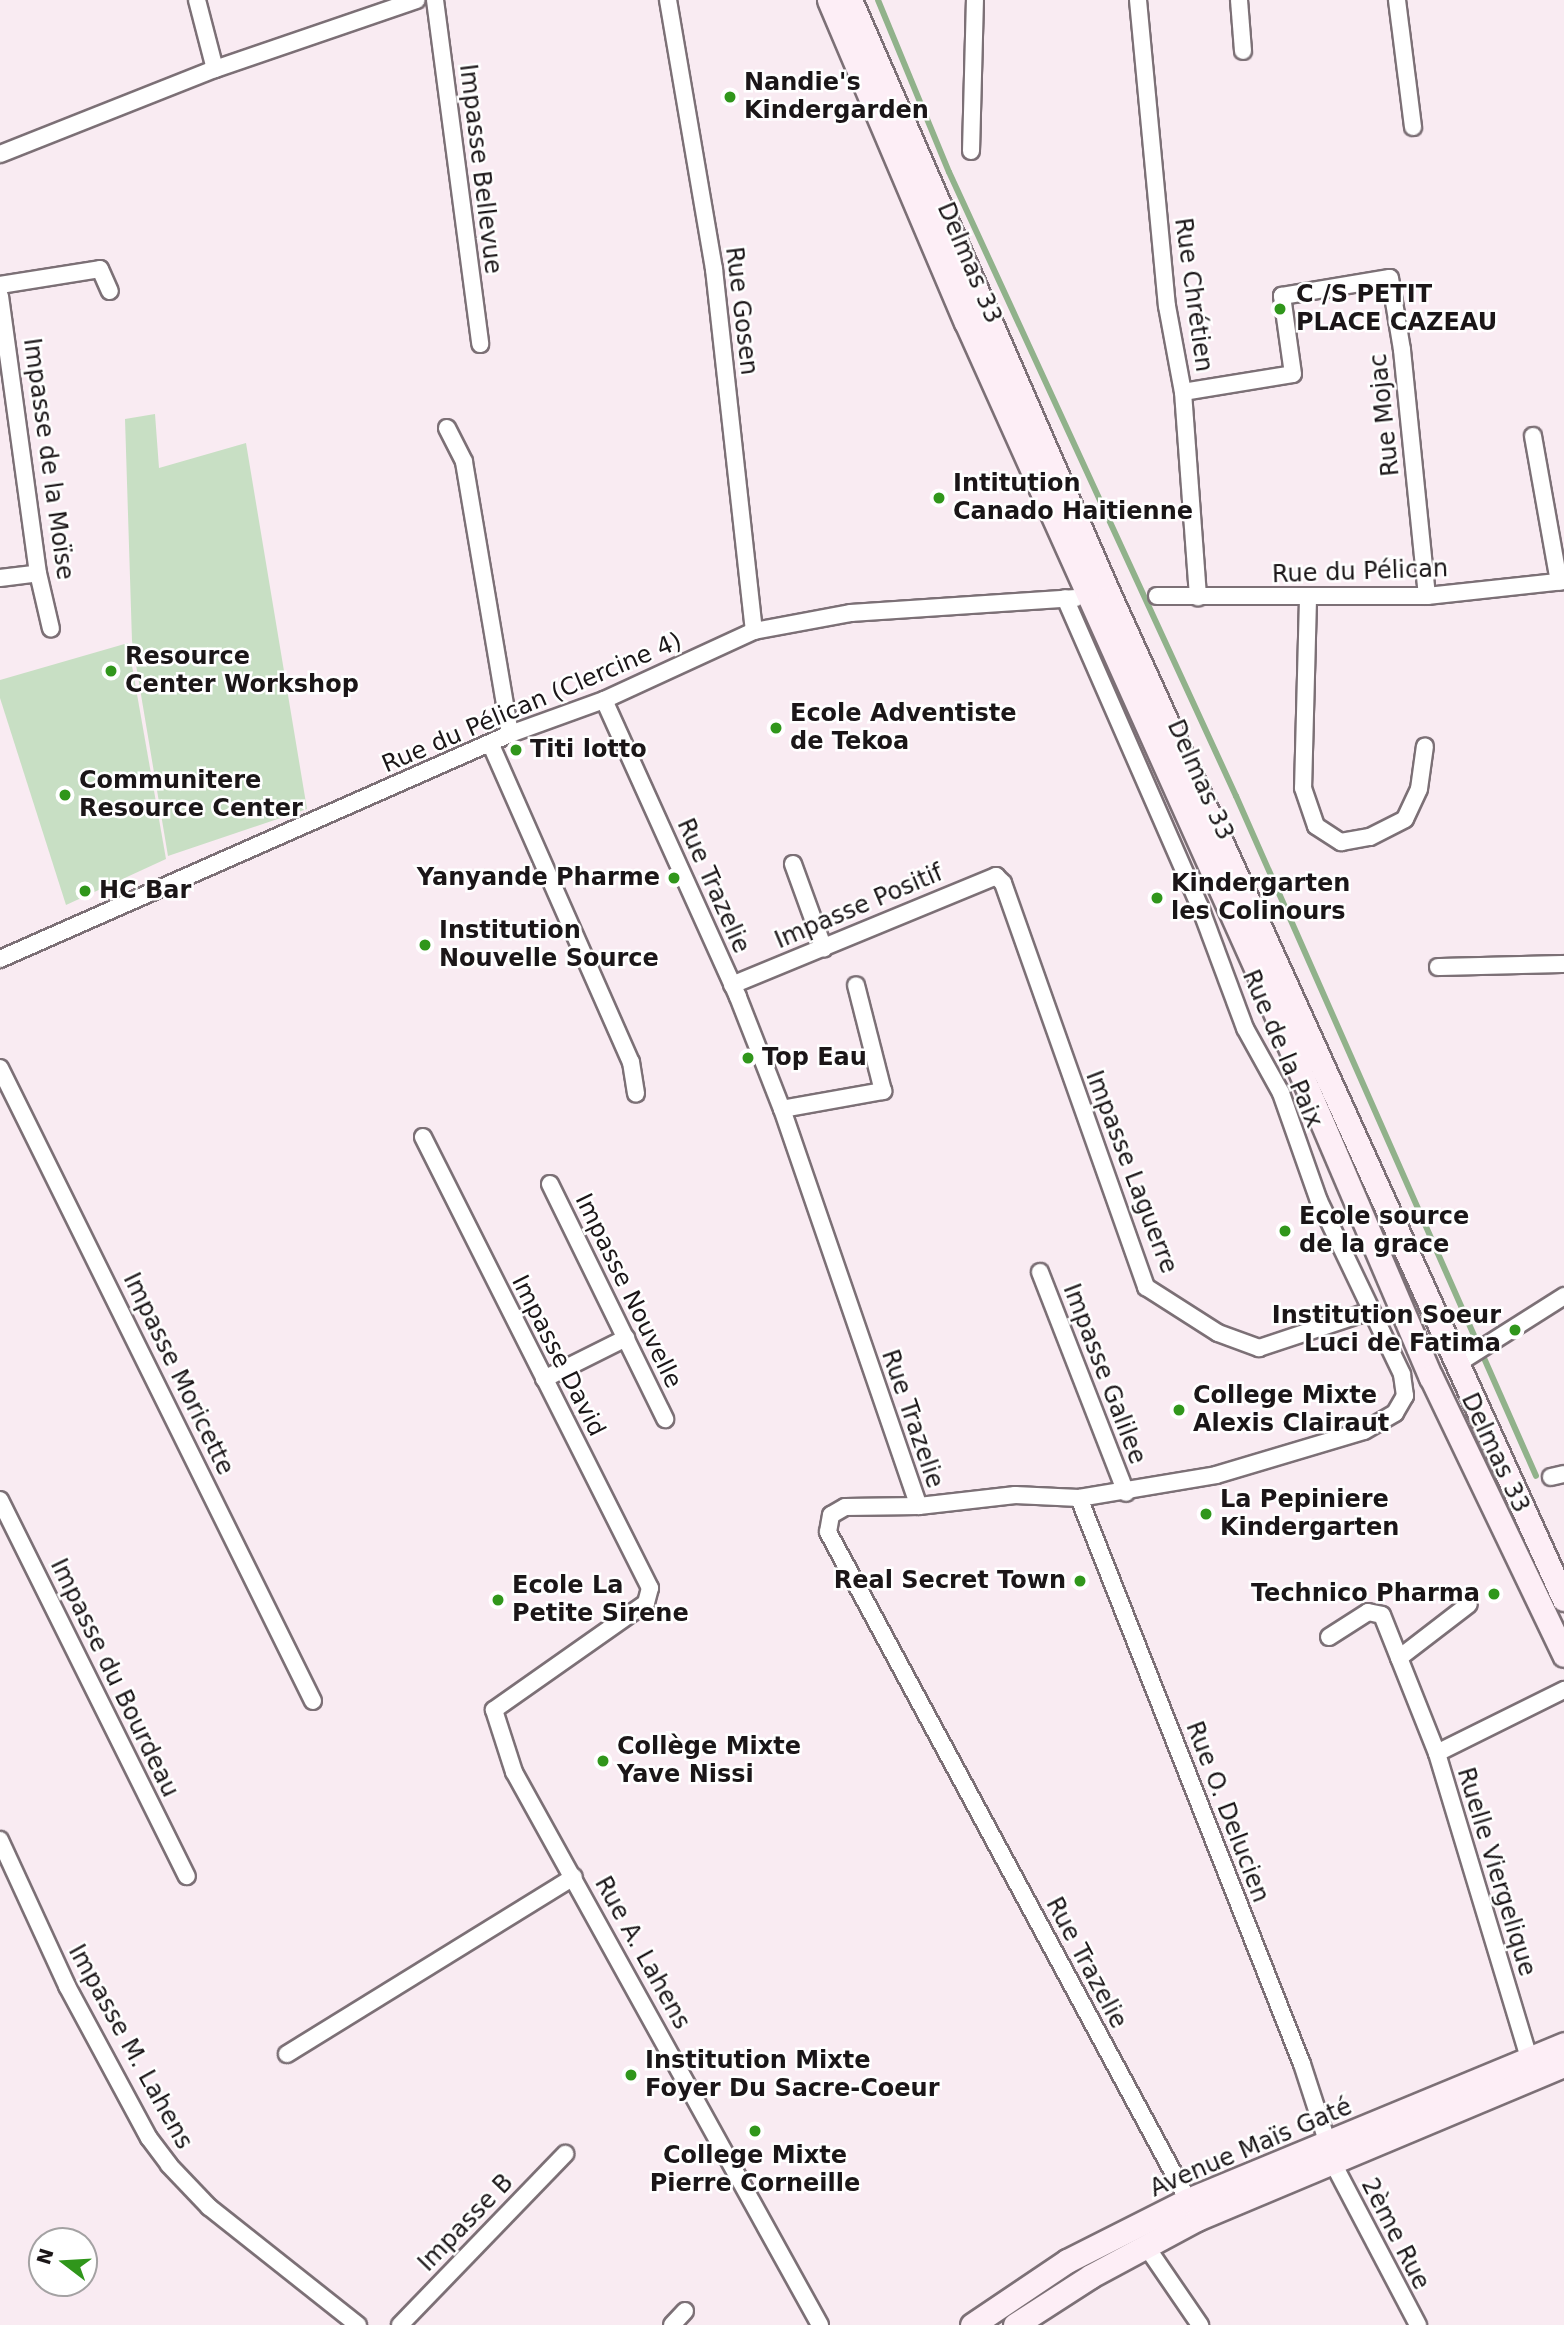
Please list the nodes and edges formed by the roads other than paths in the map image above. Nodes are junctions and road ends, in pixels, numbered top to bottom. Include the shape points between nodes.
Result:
1 (197, 0) edge
2 (417, 0) edge
3 (435, 0) edge
4 (668, 0) edge
5 (829, 0) edge
6 (850, 0) edge
7 (975, 0) edge
8 (1138, 0) edge
9 (1239, 0) edge
10 (1397, 0) edge
11 (1243, 51) dead end
12 (215, 69) junction
13 (1413, 127) dead end
14 (971, 151) dead end
15 (0, 154) edge
16 (0, 285) edge
17 (110, 290) dead end
18 (0, 296) edge
19 (480, 344) dead end
20 (1183, 392) junction
21 (447, 428) dead end
22 (1533, 436) dead end
23 (38, 573) junction
24 (0, 578) edge
25 (1562, 582) edge
26 (1157, 596) dead end
27 (1427, 596) junction
28 (1099, 597) junction
29 (1198, 597) junction
30 (1065, 598) junction
31 (1308, 599) junction
32 (51, 629) dead end
33 (754, 631) junction
34 (604, 700) junction
35 (510, 734) junction
36 (491, 745) junction
37 (1425, 746) dead end
38 (793, 864) dead end
39 (1003, 883) joint
40 (824, 949) junction
41 (0, 959) edge
42 (1564, 964) edge
43 (1438, 967) dead end
44 (732, 985) junction
45 (856, 985) dead end
46 (0, 1068) edge
47 (636, 1094) dead end
48 (782, 1110) junction
49 (423, 1137) dead end
50 (550, 1184) dead end
51 (1040, 1272) dead end
52 (1564, 1296) edge
53 (1370, 1311) junction
54 (626, 1338) junction
55 (1457, 1364) junction
56 (544, 1379) junction
57 (665, 1419) dead end
58 (1126, 1493) junction
59 (1079, 1498) junction
60 (0, 1500) edge
61 (919, 1506) junction
62 (1564, 1599) edge
63 (1469, 1604) dead end
64 (1329, 1637) dead end
65 (1564, 1655) edge
66 (1399, 1658) junction
67 (1564, 1690) edge
68 (313, 1700) dead end
69 (494, 1710) joint
70 (1437, 1753) junction
71 (0, 1840) edge
72 (187, 1876) dead end
73 (574, 1877) junction
74 (1564, 2044) edge
75 (287, 2054) dead end
76 (1529, 2058) junction
77 (1564, 2065) edge
78 (1331, 2153) junction
79 (565, 2154) dead end
80 (1188, 2200) junction
81 (1146, 2246) junction
82 (1005, 2301) junction
83 (685, 2311) dead end
84 (1022, 2323) edge
85 (358, 2325) edge
86 (400, 2325) edge
87 (672, 2325) edge
88 (820, 2325) edge
89 (972, 2325) edge
90 (1200, 2325) edge
91 (1418, 2325) edge

1 - 12 street
2 - 12 street
3 - 19 street, Impasse Bellevue
4 - 33 street, Rue Gosen via 714,269
5 - 28 main road, Delmas 33
6 - 28 main road, Delmas 33
7 - 14 street
8 - 20 street, Rue Chrétien via 1167,306
9 - 11 street
10 - 13 street
12 - 15 street
16 - 17 street via 100,269
18 - 23 street, Impasse de la Moïse
20 - 27 street, Rue Mojac via 1293,374 1282,296 1390,278 1402,350
20 - 29 street, Rue Chrétien
21 - 35 street via 464,462
22 - 25 street
23 - 24 street
23 - 32 street, Impasse de la Moïse
25 - 27 street, Rue du Pélican
26 - 29 street, Rue du Pélican
27 - 31 street, Rue du Pélican
28 - 30 street, Rue du Pélican (Clercine 4)
28 - 55 main road, Delmas 33 via 1284,974
28 - 65 main road, Delmas 33 via 1484,1495
29 - 31 street, Rue du Pélican
30 - 33 street, Rue du Pélican (Clercine 4) via 851,613
30 - 53 street, Rue de la Paix via 1200,907 1245,1028 1281,1093 1318,1201
31 - 37 street via 1303,788 1316,825 1341,842 1370,837 1405,819 1419,789
33 - 34 street, Rue du Pélican (Clercine 4)
34 - 35 street, Rue du Pélican (Clercine 4)
34 - 44 street, Rue Trazelie
35 - 36 street, Rue du Pélican (Clercine 4)
36 - 41 street, Rue du Pélican (Clercine 4)
36 - 47 street via 631,1062
38 - 40 street
39 - 40 street, Impasse Positif via 988,876
39 - 53 street, Impasse Laguerre via 1146,1287 1218,1333 1259,1348
40 - 44 street, Impasse Positif
42 - 43 street
44 - 48 street, Rue Trazelie
45 - 48 street via 885,1084 883,1091
46 - 68 street, Impasse Moricette
48 - 61 street, Rue Trazelie
49 - 56 street, Impasse David
50 - 54 street, Impasse Nouvelle
51 - 58 street, Impasse Galilee
52 - 55 street
53 - 58 street, Rue de la Paix via 1402,1374 1405,1396 1395,1412 1364,1431 1216,1475
54 - 56 street
54 - 57 street, Impasse Nouvelle
55 - 62 main road, Delmas 33
56 - 69 street, Impasse David via 650,1588 649,1596
58 - 59 street, Rue de la Paix
59 - 61 street, Rue de la Paix via 1015,1495
59 - 78 street, Rue O. Delucien via 1302,2064
60 - 72 street, Impasse du Bourdeau
61 - 80 street, Rue Trazelie via 845,1507 831,1515 828,1532
63 - 66 street
64 - 66 street via 1368,1612 1377,1612
66 - 70 street
67 - 70 street, Ruelle Viergelique
69 - 73 street, Rue A. Lahens via 514,1772
70 - 76 street, Ruelle Viergelique
71 - 85 street, Impasse M. Lahens via 68,1986 149,2138 209,2207
73 - 75 street
73 - 88 street, Rue A. Lahens
74 - 76 main road, Avenue Maïs Gaté
76 - 78 main road, Avenue Maïs Gaté
77 - 78 main road, Avenue Maïs Gaté
78 - 80 main road, Avenue Maïs Gaté
78 - 81 main road, Avenue Maïs Gaté
78 - 91 street, 2ème Rue
79 - 86 street, Impasse B
80 - 82 main road, Avenue Maïs Gaté via 1067,2261
81 - 84 main road, Avenue Maïs Gaté
81 - 90 street
82 - 84 street
82 - 89 main road, Avenue Maïs Gaté
83 - 87 street

